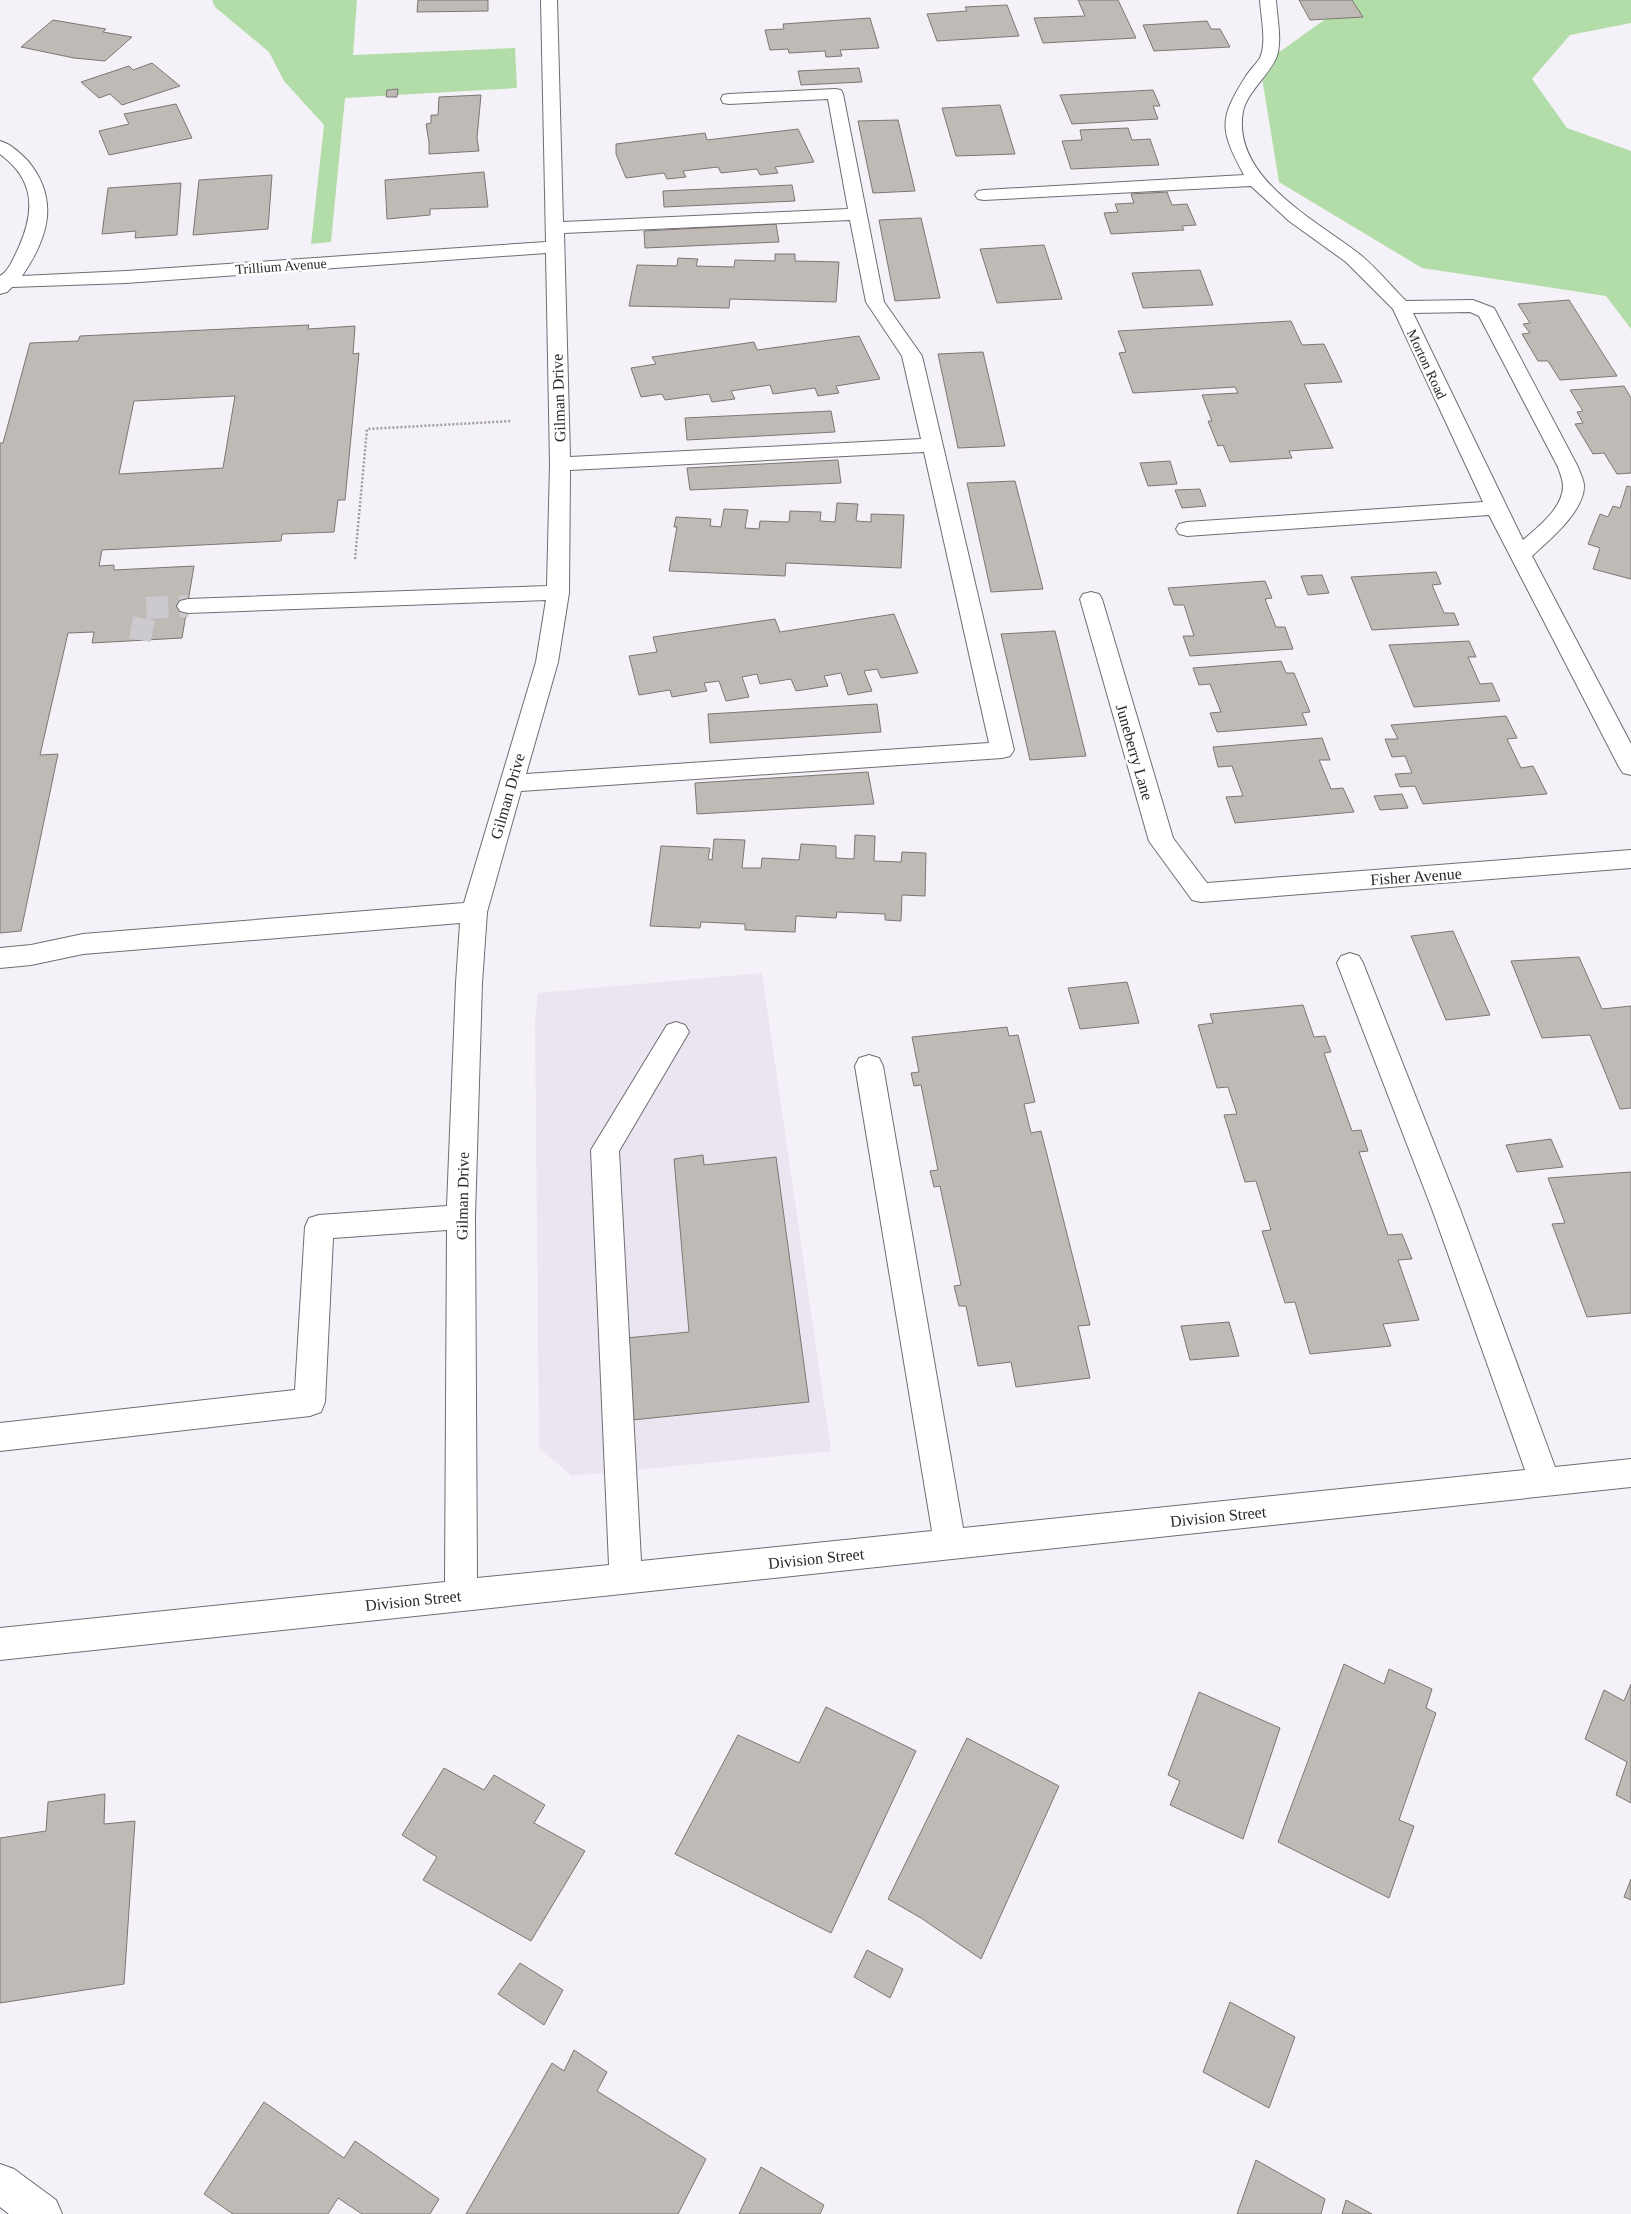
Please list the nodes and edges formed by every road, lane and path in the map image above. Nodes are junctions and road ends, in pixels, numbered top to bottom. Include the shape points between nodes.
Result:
1 (549, 0) edge
2 (1268, 0) edge
3 (729, 99) dead end
4 (0, 146) edge
5 (1255, 180) junction
6 (984, 194) dead end
7 (858, 214) junction
8 (554, 238) junction
9 (3, 284) edge
10 (1401, 307) junction
11 (512, 421) dead end
12 (932, 444) junction
13 (560, 464) junction
14 (1496, 508) junction
15 (1187, 529) dead end
16 (1520, 555) junction
17 (354, 567) dead end
18 (558, 593) junction
19 (1091, 599) dead end
20 (188, 606) tunnel mouth
21 (1631, 767) edge
22 (511, 783) junction
23 (1631, 859) edge
24 (1201, 893) joint
25 (474, 912) junction
26 (0, 958) edge
27 (1350, 963) dead end
28 (676, 1032) dead end
29 (869, 1066) dead end
30 (461, 1217) junction
31 (0, 1437) edge
32 (1631, 1473) edge
33 (1545, 1482) junction
34 (950, 1545) junction
35 (626, 1577) junction
36 (461, 1595) junction
37 (0, 1644) edge
38 (0, 2183) edge
39 (42, 2214) edge

1 - 8 street, Gilman Drive
2 - 5 street, Morton Road via 1271,44 1268,58 1235,109 1233,132
3 - 7 street via 835,94
4 - 9 street via 34,180 39,200 38,224 24,257
5 - 6 street
5 - 10 street, Morton Road via 1295,217 1352,258
7 - 8 street, Trillium Avenue
7 - 12 street via 876,302 912,356
8 - 9 street, Trillium Avenue via 126,277
8 - 13 street, Gilman Drive
10 - 14 street, Morton Road
10 - 16 street via 1473,306 1487,312 1568,467 1574,487 1571,501
11 - 17 path via 367,429
12 - 13 street
12 - 22 street via 1002,750
13 - 18 street, Gilman Drive
14 - 15 street
14 - 16 street, Morton Road
16 - 21 street, Morton Road
18 - 20 street
18 - 22 street, Gilman Drive via 547,662
19 - 24 street, Juneberry Lane via 1161,841
22 - 25 street, Gilman Drive
23 - 24 street, Fisher Avenue
25 - 26 street via 83,944
25 - 30 street, Gilman Drive
27 - 33 street via 1446,1209
28 - 35 street via 605,1150
29 - 34 street
30 - 31 street via 319,1227 310,1402
30 - 36 street, Gilman Drive
32 - 33 street, Division Street
33 - 34 street, Division Street
34 - 35 street, Division Street
35 - 36 street, Division Street
36 - 37 street, Division Street
38 - 39 street

